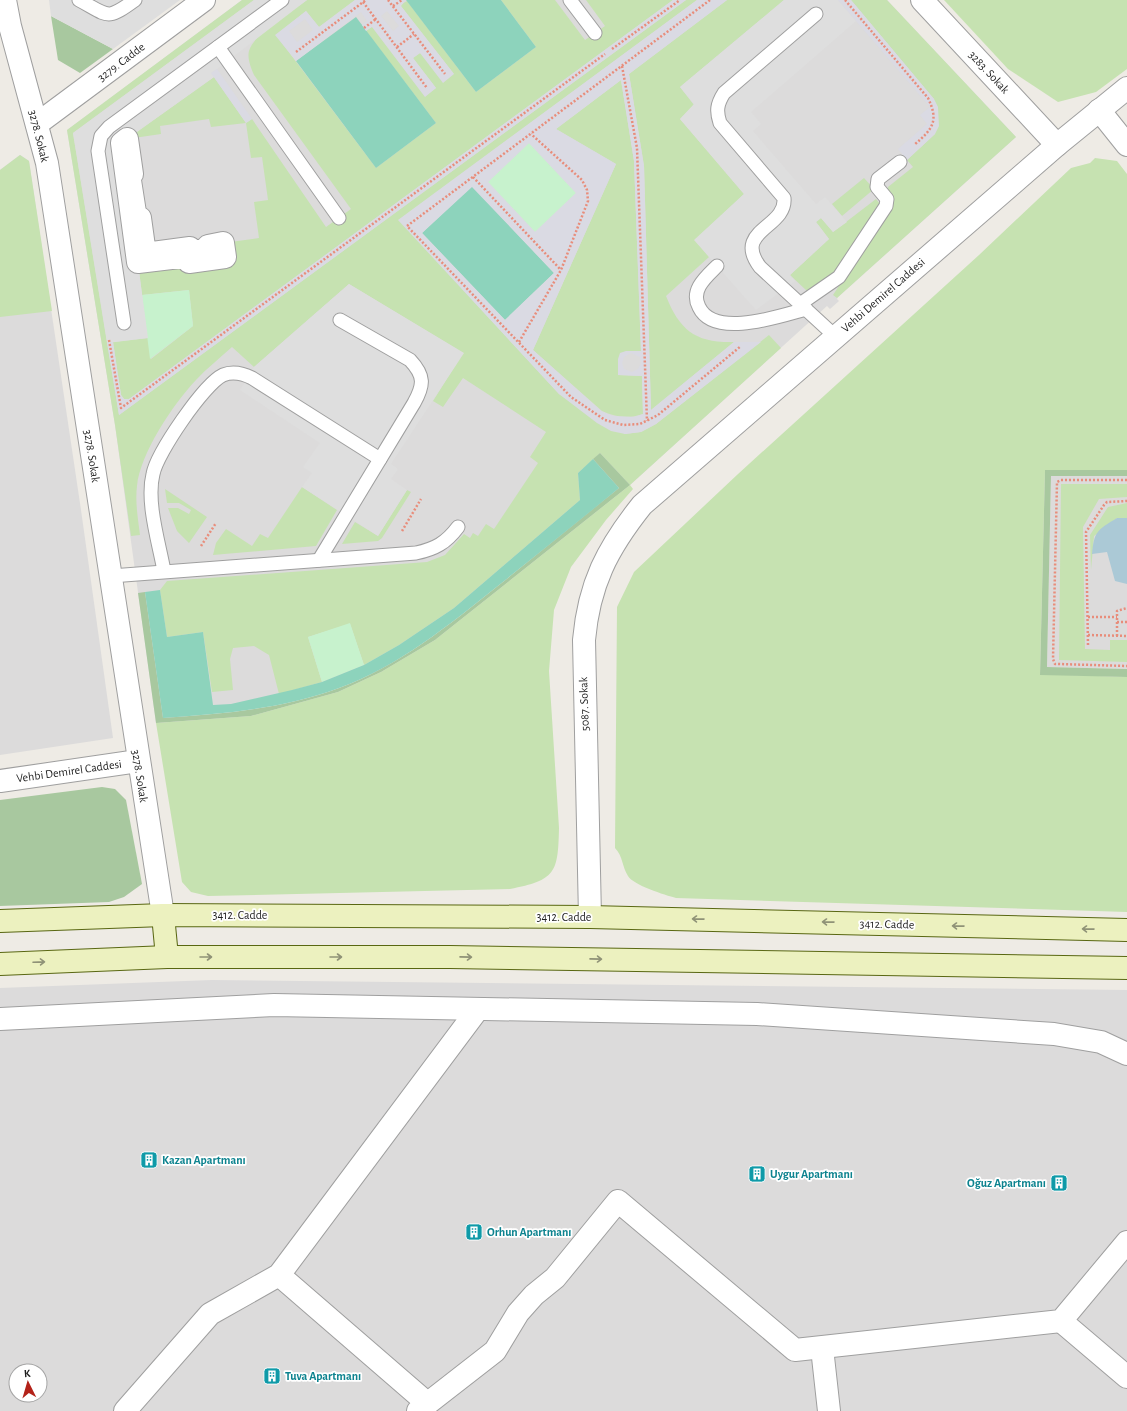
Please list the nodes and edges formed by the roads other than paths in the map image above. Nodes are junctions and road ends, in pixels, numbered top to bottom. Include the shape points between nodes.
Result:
1 (5, 0) edge
2 (79, 0) edge
3 (135, 0) edge
4 (204, 0) edge
5 (282, 0) edge
6 (570, 0) edge
7 (922, 0) edge
8 (816, 14) dead end
9 (595, 33) dead end
10 (218, 47) junction
11 (1127, 88) edge
12 (1100, 110) junction
13 (37, 124) junction
14 (127, 139) joint
15 (1057, 145) junction
16 (1127, 145) edge
17 (899, 163) road end
18 (339, 218) dead end
19 (717, 266) dead end
20 (803, 307) junction
21 (340, 320) dead end
22 (124, 323) dead end
23 (836, 336) junction
24 (380, 459) junction
25 (642, 505) joint
26 (458, 527) dead end
27 (319, 560) junction
28 (164, 571) junction
29 (111, 576) junction
30 (138, 761) junction
31 (0, 781) edge
32 (162, 915) junction
33 (590, 917) junction
34 (0, 921) edge
35 (1127, 930) edge
36 (167, 957) junction
37 (0, 964) edge
38 (1127, 968) edge
39 (478, 1009) junction
40 (0, 1019) edge
41 (1127, 1054) edge
42 (1127, 1242) edge
43 (279, 1275) junction
44 (1061, 1321) junction
45 (822, 1348) junction
46 (1127, 1377) edge
47 (423, 1407) edge
48 (125, 1411) edge
49 (829, 1411) edge

1 - 13 street, 3278. Sokak
2 - 3 lane via 106,15 111,15
4 - 13 street, 3279. Cadde
5 - 10 lane
6 - 9 lane
7 - 15 street, 3283. Sokak
8 - 20 lane via 724,94 717,107 720,123 784,198 785,206 782,212 753,240 754,259
10 - 18 lane
10 - 22 lane via 109,127 98,143
11 - 12 street, Vehbi Demirel Caddesi
12 - 15 street, Vehbi Demirel Caddesi
12 - 16 street
13 - 29 street, 3278. Sokak via 47,163
14 - 14 street via 122,143 138,262 188,256 189,262 225,257 223,243 208,246 208,250 191,252 190,248 145,254 140,218 136,219 133,204
15 - 23 street, Vehbi Demirel Caddesi
17 - 20 lane via 878,179 877,188 886,199 886,206 839,277
19 - 20 lane via 698,288 697,304 706,317 721,323 737,323 777,317
20 - 23 lane
21 - 24 lane via 410,360 418,369 422,380 420,391
23 - 25 street, Vehbi Demirel Caddesi
24 - 27 lane
24 - 28 lane via 252,378 233,372 222,376 214,382 175,429 152,474 151,497
25 - 33 street, 5087. Sokak via 606,558 594,584 587,611 583,670
26 - 27 lane via 444,543 431,550
27 - 28 lane
28 - 29 lane
29 - 30 street, 3278. Sokak
30 - 31 street, Vehbi Demirel Caddesi
30 - 32 street, 3278. Sokak
32 - 33 street, 3412. Cadde
32 - 34 street, 3412. Cadde
32 - 36 street
35 -> 33 street, 3412. Cadde
37 -> 36 street
36 -> 38 street via 450,957
39 - 40 street via 274,1005
39 - 41 street via 757,1014 1038,1033 1101,1042
39 - 43 street
42 - 44 street
43 - 47 street
43 - 48 street via 210,1314
44 - 45 street
44 - 46 street
45 - 47 street via 795,1350 618,1201 555,1278 534,1295 518,1313 495,1352
45 - 49 street

